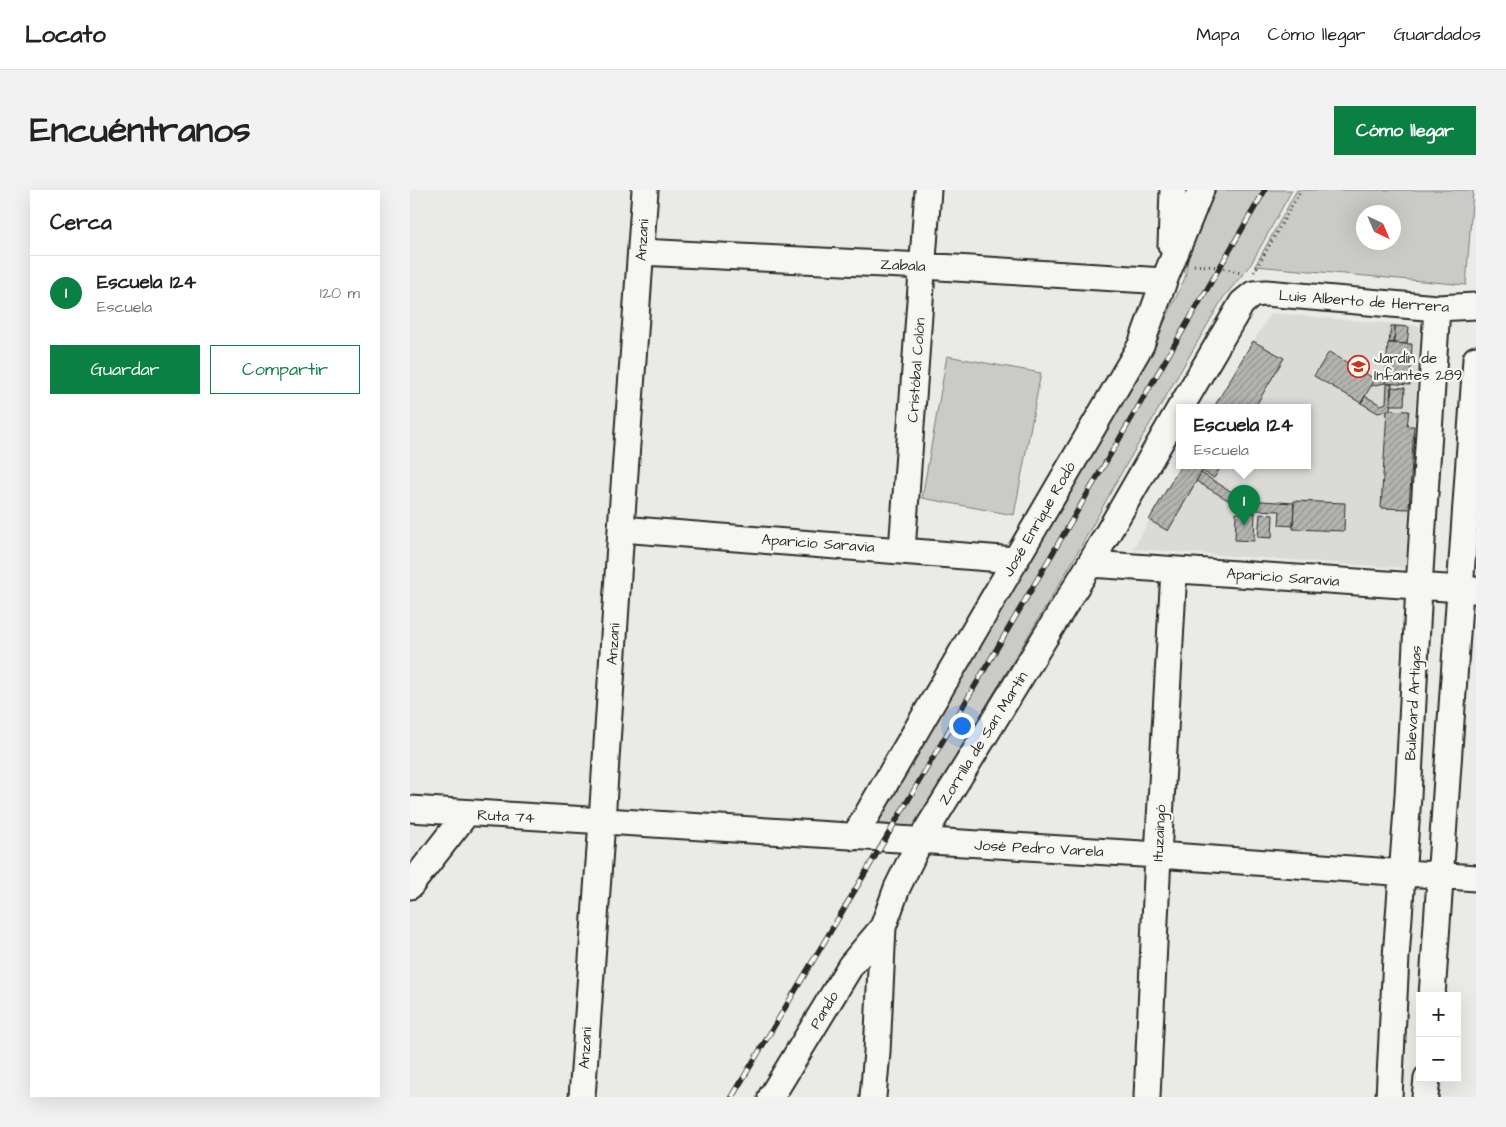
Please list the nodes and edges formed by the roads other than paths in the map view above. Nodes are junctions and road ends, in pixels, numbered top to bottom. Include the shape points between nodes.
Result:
1 (644, 190) edge
2 (928, 190) edge
3 (1174, 190) edge
4 (1201, 190) edge
5 (641, 252) junction
6 (923, 266) junction
7 (1168, 272) junction
8 (1252, 294) joint
9 (1476, 306) edge
10 (1437, 308) junction
11 (1476, 359) edge
12 (1183, 404) edge
13 (1176, 417) edge
14 (621, 528) junction
15 (902, 550) junction
16 (1015, 560) junction
17 (1090, 564) junction
18 (1174, 570) junction
19 (1419, 587) junction
20 (1468, 590) edge
21 (1408, 796) junction
22 (1446, 800) junction
23 (410, 809) edge
24 (466, 814) junction
25 (602, 821) junction
26 (854, 837) junction
27 (920, 841) junction
28 (1158, 855) junction
29 (1402, 873) junction
30 (1441, 875) junction
31 (1476, 878) edge
32 (410, 886) edge
33 (883, 926) junction
34 (1396, 956) junction
35 (1434, 960) junction
36 (1432, 992) edge
37 (1426, 1082) edge
38 (582, 1097) edge
39 (771, 1097) edge
40 (872, 1097) edge
41 (1147, 1097) edge
42 (1390, 1097) edge
43 (1425, 1097) edge

1 - 5 street, Anzani
2 - 6 street, Cristóbal Colón
3 - 7 street
4 - 7 street, José Enrique Rodó
5 - 6 street, Zabala
5 - 14 street, Anzani
6 - 7 street, Zabala
6 - 15 street, Cristóbal Colón
7 - 16 street, José Enrique Rodó via 1140,345
8 - 10 street, Luis Alberto de Herrera
8 - 12 street, Zorrilla de San Martín via 1242,303
9 - 10 street, Luis Alberto de Herrera
10 - 19 street, Bulevard Artigas
11 - 20 street
13 - 17 street, Zorrilla de San Martín
14 - 15 street, Aparicio Saravia
14 - 25 street, Anzani
15 - 16 street, Aparicio Saravia
16 - 26 street, José Enrique Rodó
17 - 18 street, Aparicio Saravia
17 - 27 street, Zorrilla de San Martín
18 - 19 street, Aparicio Saravia
18 - 28 street, Ituzaingó
19 - 20 street, Aparicio Saravia
19 - 21 street, Bulevard Artigas
20 - 22 street
21 - 22 street via 1419,787 1435,789
21 - 29 street, Bulevard Artigas
22 - 30 street
23 - 24 street, Ruta 74
24 - 25 street, Ruta 74
24 - 32 street
25 - 26 street, José Pedro Varela
25 - 38 street, Anzani
26 - 27 street, José Pedro Varela
27 - 28 street, José Pedro Varela
27 - 33 street, Zorrilla de San Martín
28 - 29 street, José Pedro Varela
28 - 41 street, Ituzaingó
29 - 30 street, José Pedro Varela
29 - 34 street, Bulevard Artigas
30 - 31 street, José Pedro Varela
30 - 35 street
33 - 39 street, Pando via 851,965
33 - 40 street, Zorrilla de San Martín
34 - 35 street via 1407,966 1422,968
34 - 42 street, Bulevard Artigas
35 - 36 street
37 - 43 street

